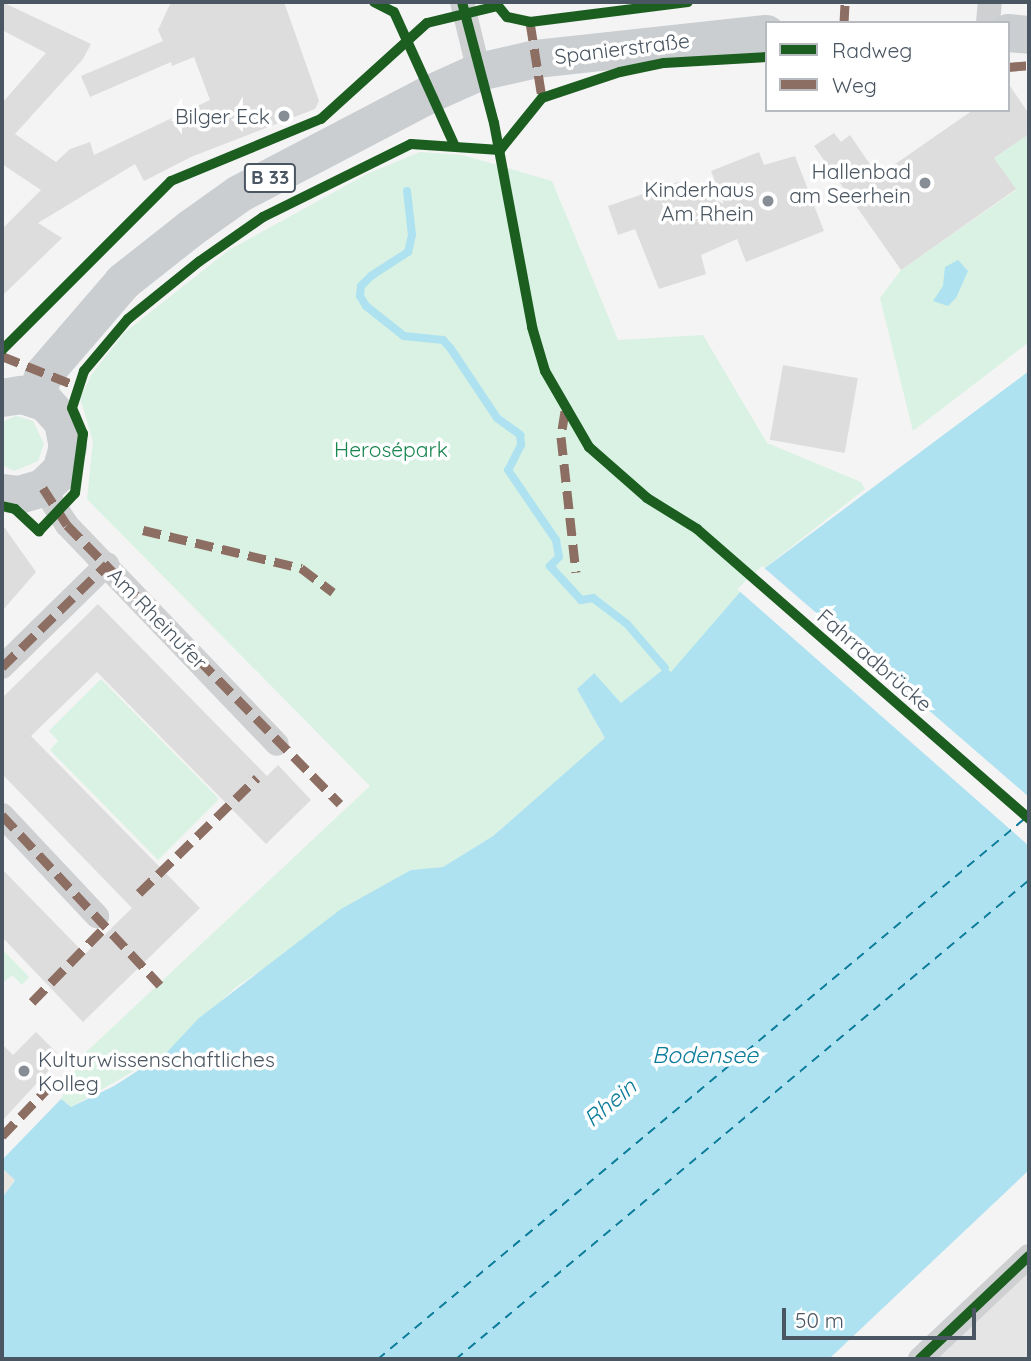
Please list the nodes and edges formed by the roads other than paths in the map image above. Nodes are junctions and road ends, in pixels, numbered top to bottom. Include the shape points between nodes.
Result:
1 (462, 2) edge
2 (990, 2) edge
3 (988, 21) edge
4 (1010, 33) edge
5 (765, 34) edge
6 (1029, 35) edge
7 (479, 72) junction
8 (18, 398) edge
9 (43, 488) junction
10 (2, 492) edge
11 (107, 564) junction
12 (2, 667) edge
13 (277, 744) dead end
14 (2, 815) edge
15 (97, 916) dead end
16 (1029, 1256) edge
17 (920, 1359) edge

1 - 7 street
2 - 3 street
4 - 6 main road
5 - 7 main road, Spanierstraße / B 33 via 572,54
7 - 8 main road, B 33 via 251,188 190,229 123,282
8 - 9 main road via 63,422 68,447 61,471
9 - 10 main road via 19,495
9 - 11 street, Am Rheinufer via 56,512
11 - 12 street
11 - 13 street, Am Rheinufer
14 - 15 street
16 - 17 street

